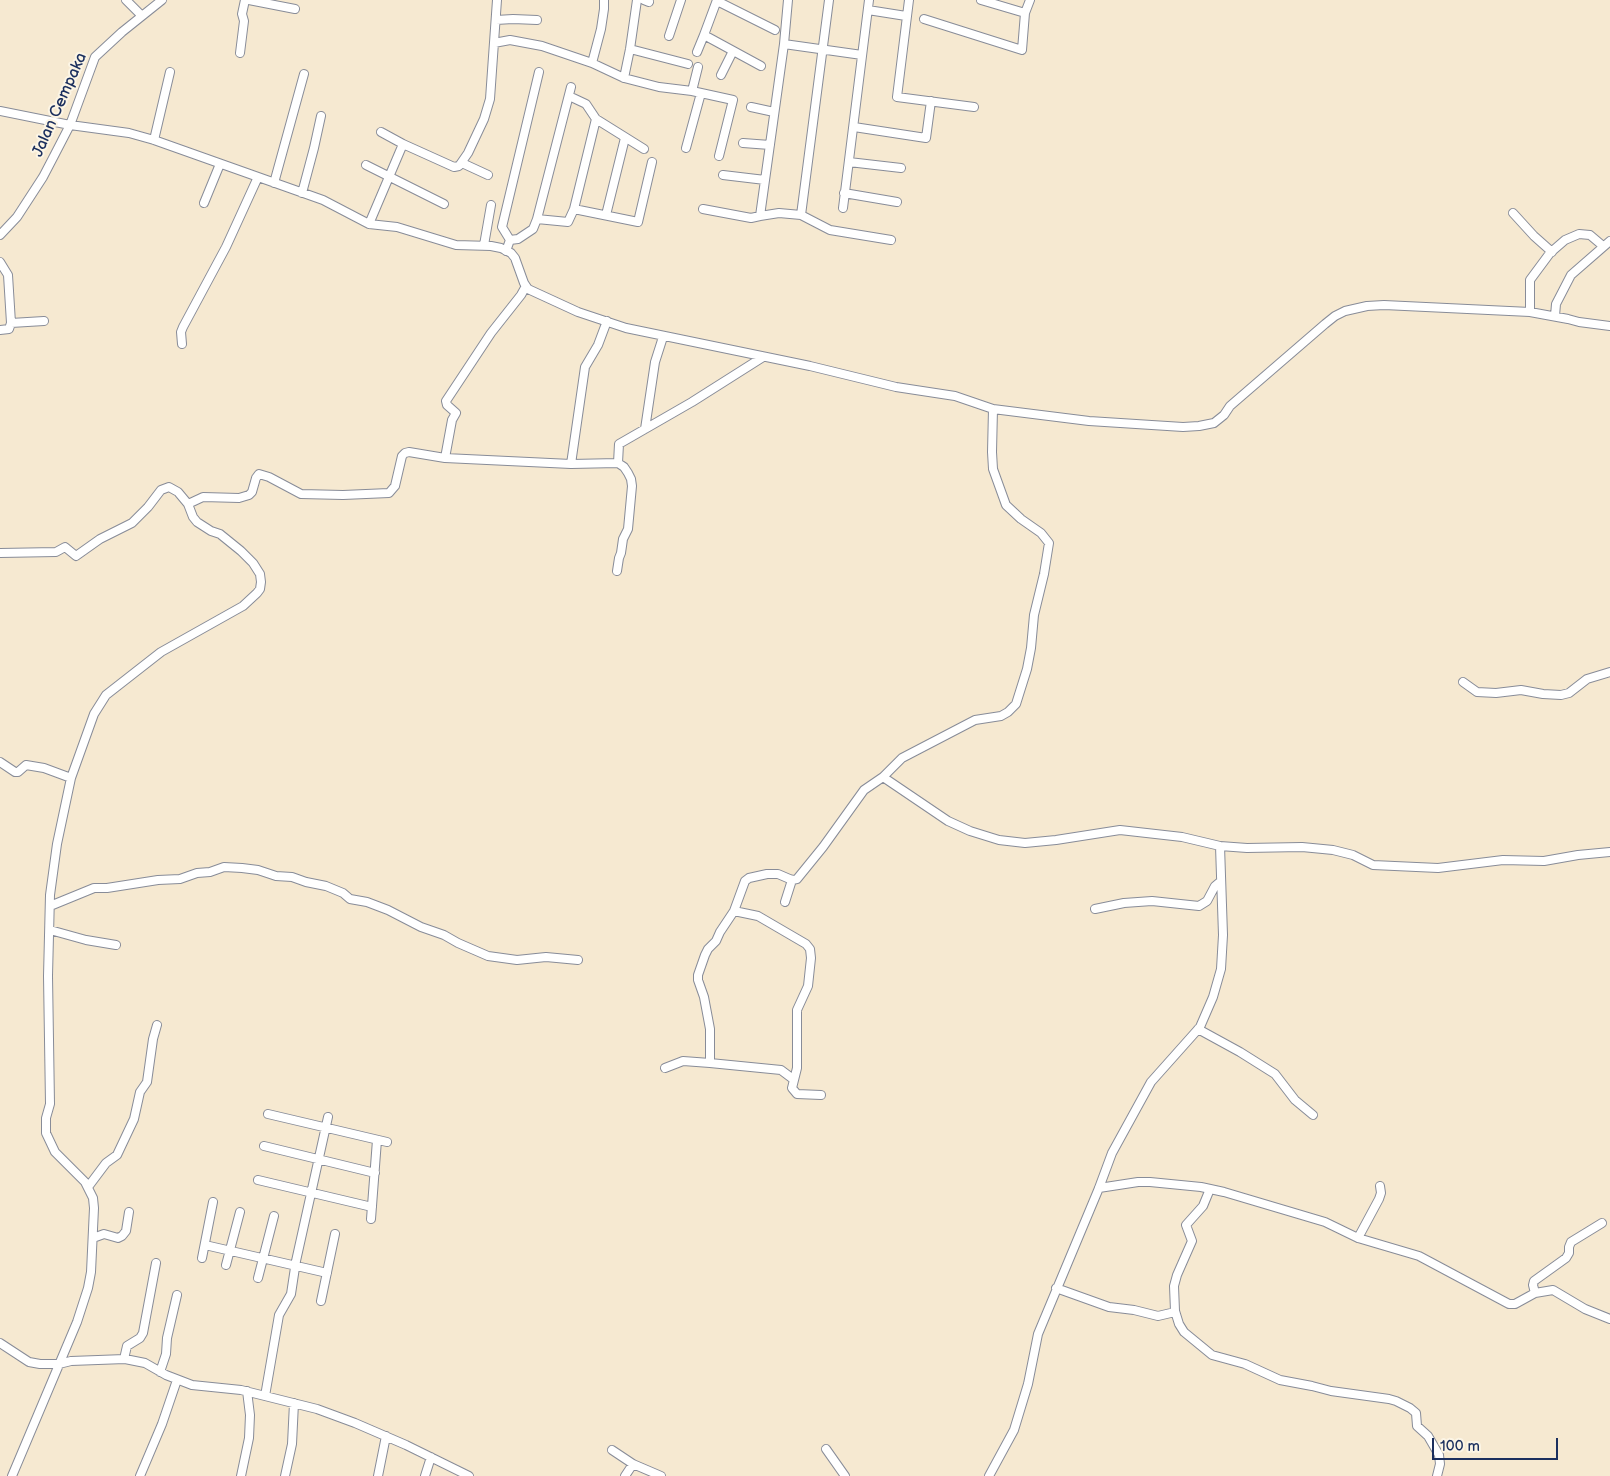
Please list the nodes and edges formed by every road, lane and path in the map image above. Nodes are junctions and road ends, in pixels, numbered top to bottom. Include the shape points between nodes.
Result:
1 (126, 0) edge
2 (162, 0) edge
3 (245, 0) edge
4 (251, 0) edge
5 (497, 0) edge
6 (604, 0) edge
7 (637, 0) edge
8 (681, 0) edge
9 (829, 0) edge
10 (869, 0) edge
11 (909, 0) edge
12 (981, 0) edge
13 (1030, 0) edge
14 (717, 1) edge
15 (787, 1) edge
16 (295, 8) dead end
17 (868, 10) junction
18 (1025, 13) junction
19 (142, 16) junction
20 (906, 16) junction
21 (924, 19) dead end
22 (496, 20) junction
23 (537, 20) dead end
24 (775, 30) dead end
25 (704, 35) junction
26 (669, 36) dead end
27 (494, 43) junction
28 (784, 44) junction
29 (630, 48) junction
30 (822, 50) junction
31 (733, 51) junction
32 (697, 52) dead end
33 (240, 53) dead end
34 (862, 55) junction
35 (592, 63) junction
36 (688, 64) dead end
37 (761, 66) dead end
38 (698, 67) dead end
39 (170, 72) dead end
40 (539, 72) dead end
41 (304, 74) dead end
42 (721, 75) dead end
43 (624, 78) junction
44 (571, 87) dead end
45 (692, 91) junction
46 (701, 93) junction
47 (568, 96) junction
48 (931, 101) junction
49 (974, 106) dead end
50 (751, 107) dead end
51 (0, 111) edge
52 (774, 112) junction
53 (321, 116) dead end
54 (596, 119) junction
55 (70, 124) junction
56 (854, 126) junction
57 (380, 132) dead end
58 (625, 138) junction
59 (154, 140) junction
60 (743, 143) dead end
61 (403, 144) junction
62 (770, 146) junction
63 (686, 148) dead end
64 (644, 149) dead end
65 (719, 156) dead end
66 (652, 162) dead end
67 (849, 162) junction
68 (462, 163) junction
69 (220, 164) junction
70 (366, 165) dead end
71 (901, 168) dead end
72 (488, 175) dead end
73 (723, 175) dead end
74 (258, 177) junction
75 (389, 177) junction
76 (765, 180) junction
77 (274, 183) junction
78 (302, 193) junction
79 (844, 193) junction
80 (897, 202) dead end
81 (204, 203) dead end
82 (444, 204) dead end
83 (491, 205) dead end
84 (843, 208) dead end
85 (574, 209) junction
86 (703, 209) dead end
87 (1513, 213) dead end
88 (606, 214) junction
89 (801, 215) junction
90 (760, 216) junction
91 (537, 219) junction
92 (369, 224) junction
93 (0, 235) edge
94 (510, 240) junction
95 (891, 240) dead end
96 (1610, 241) edge
97 (484, 245) junction
98 (1602, 246) junction
99 (506, 251) junction
100 (1552, 252) junction
101 (0, 262) edge
102 (526, 286) junction
103 (1530, 312) junction
104 (1555, 316) junction
105 (44, 321) dead end
106 (606, 321) junction
107 (11, 323) junction
108 (1610, 326) edge
109 (0, 330) edge
110 (663, 337) junction
111 (182, 344) dead end
112 (763, 357) junction
113 (993, 409) junction
114 (645, 429) junction
115 (444, 458) junction
116 (618, 463) junction
117 (571, 464) junction
118 (188, 504) junction
119 (0, 553) edge
120 (617, 571) dead end
121 (1610, 672) edge
122 (1463, 682) dead end
123 (0, 762) edge
124 (883, 777) junction
125 (71, 778) junction
126 (1220, 846) junction
127 (1610, 852) edge
128 (792, 880) junction
129 (1221, 881) junction
130 (785, 902) dead end
131 (50, 906) junction
132 (1095, 909) dead end
133 (734, 911) junction
134 (50, 930) junction
135 (116, 945) dead end
136 (578, 960) dead end
137 (157, 1025) dead end
138 (1198, 1029) junction
139 (710, 1063) junction
140 (664, 1068) dead end
141 (793, 1079) junction
142 (822, 1095) dead end
143 (268, 1114) dead end
144 (1313, 1115) dead end
145 (328, 1117) dead end
146 (326, 1128) junction
147 (376, 1140) junction
148 (387, 1142) dead end
149 (264, 1146) dead end
150 (318, 1159) junction
151 (375, 1173) junction
152 (258, 1180) dead end
153 (1380, 1186) dead end
154 (88, 1187) junction
155 (1099, 1188) junction
156 (1210, 1189) junction
157 (311, 1193) junction
158 (213, 1202) dead end
159 (372, 1207) junction
160 (130, 1212) dead end
161 (240, 1212) dead end
162 (274, 1216) dead end
163 (371, 1219) dead end
164 (1602, 1223) dead end
165 (335, 1234) dead end
166 (97, 1236) junction
167 (1358, 1238) junction
168 (205, 1245) junction
169 (230, 1251) junction
170 (202, 1258) dead end
171 (262, 1258) junction
172 (156, 1263) dead end
173 (226, 1265) dead end
174 (295, 1265) junction
175 (327, 1273) junction
176 (258, 1278) dead end
177 (1056, 1288) junction
178 (1535, 1293) junction
179 (177, 1295) dead end
180 (321, 1301) dead end
181 (1175, 1312) junction
182 (1610, 1319) edge
183 (0, 1343) edge
184 (124, 1359) junction
185 (65, 1362) junction
186 (160, 1372) junction
187 (177, 1380) junction
188 (246, 1391) junction
189 (265, 1396) junction
190 (294, 1403) junction
191 (386, 1436) junction
192 (826, 1449) dead end
193 (612, 1450) dead end
194 (431, 1457) junction
195 (633, 1464) junction
196 (465, 1475) edge
197 (12, 1476) edge
198 (140, 1476) edge
199 (242, 1476) edge
200 (285, 1476) edge
201 (378, 1476) edge
202 (424, 1476) edge
203 (625, 1476) edge
204 (660, 1476) edge
205 (845, 1476) edge
206 (989, 1476) edge
207 (1437, 1476) edge

1 - 19 street
2 - 19 street, Jalan Cempaka
3 - 33 street
4 - 16 street
5 - 22 street
6 - 35 street
7 - 29 street
8 - 26 street
9 - 30 street
10 - 17 street
11 - 20 street
12 - 18 street
13 - 18 street
14 - 24 street
14 - 25 street
15 - 28 street
17 - 20 street
17 - 34 street
18 - 21 street via 1022,50
19 - 55 street, Jalan Cempaka via 95,57
20 - 48 street via 898,97
22 - 23 street
22 - 27 street
25 - 31 street
25 - 32 street
27 - 35 street via 510,40 542,46
27 - 68 street via 490,99 484,119
28 - 30 street
28 - 52 street
29 - 36 street
29 - 43 street
30 - 34 street
30 - 89 street
31 - 37 street
31 - 42 street
34 - 56 street
35 - 43 street
38 - 45 street
39 - 59 street
40 - 94 street via 502,228
41 - 77 street
43 - 45 street
44 - 47 street
45 - 46 street
46 - 63 street
46 - 65 street via 733,100
47 - 54 street via 586,104
47 - 91 street
48 - 49 street
48 - 56 street via 926,138
50 - 52 street
51 - 55 street
52 - 62 street
53 - 78 street
54 - 58 street
54 - 85 street
55 - 59 street
55 - 93 street, Jalan Cempaka via 26,204
56 - 67 street
57 - 61 street
58 - 64 street
58 - 88 street
59 - 69 street
60 - 62 street
61 - 68 street via 455,168
61 - 75 street
62 - 76 street
66 - 88 street via 638,222
67 - 71 street
67 - 79 street
68 - 72 street
69 - 74 street
69 - 81 street
70 - 75 street
73 - 76 street
74 - 77 street
74 - 111 street via 183,327
75 - 82 street
75 - 92 street
76 - 90 street
77 - 78 street
78 - 92 street
79 - 80 street
79 - 84 street
83 - 97 street
85 - 88 street
85 - 91 street via 568,222
86 - 90 street via 751,218
87 - 100 street
89 - 90 street via 779,212
89 - 95 street via 830,230
91 - 94 street via 533,229 518,239
92 - 97 street via 397,227 456,245
94 - 99 street
96 - 98 street
97 - 99 street
98 - 100 street via 1590,235 1579,234
98 - 104 street via 1571,275 1556,304
99 - 102 street via 515,258
100 - 103 street via 1530,280
101 - 107 street via 8,275
102 - 106 street via 578,312
102 - 115 street via 446,401 456,413
103 - 104 street
103 - 113 street via 1384,305 1345,311 1314,332 1230,406 1219,420 1207,425 1183,427 1089,420
104 - 108 street
105 - 107 street
106 - 110 street
106 - 117 street via 598,345 585,367
107 - 109 street via 9,329
110 - 112 street
110 - 114 street via 654,362
112 - 113 street via 896,387 955,396
112 - 114 street
113 - 124 street via 993,469 1006,505 1048,543 1027,669 1016,704 1008,712 995,718 975,720 907,755
114 - 116 street via 619,444
115 - 117 street
115 - 118 street via 406,452 389,493 301,494 259,474 250,494 236,498 203,497
116 - 117 street
116 - 120 street via 628,473 632,486 628,529 622,539
118 - 119 street via 171,488 161,490 132,524 100,539 77,555 66,548 56,552
118 - 125 street via 198,522 229,540 253,563 261,578 260,589 242,606 161,652 106,695 94,714
121 - 122 street via 1587,678 1569,693 1561,695 1522,690 1477,692
123 - 125 street via 16,772 26,764
124 - 126 street via 948,821 999,840 1056,840 1120,830 1182,837
124 - 128 street via 864,790 798,878
125 - 131 street via 57,844
126 - 127 street via 1333,850 1373,865 1438,868 1503,860 1544,861
126 - 129 street
128 - 130 street
128 - 133 street via 778,874 749,878 743,884
129 - 132 street via 1207,901 1199,906 1152,901
129 - 138 street via 1221,968 1213,997
131 - 134 street
131 - 136 street via 94,888 180,878 224,867 242,868 321,884 344,893 350,899 388,910 488,956 517,960 546,957
133 - 139 street via 708,949 698,975 710,1029
133 - 141 street via 758,916 810,949 808,986 797,1015 797,1068
134 - 135 street
134 - 154 street via 50,1104 46,1133 55,1152
137 - 154 street via 147,1082 141,1091 134,1119 117,1155 106,1163
138 - 144 street via 1275,1074 1295,1100
138 - 155 street via 1151,1082 1112,1153
139 - 140 street via 683,1061
139 - 141 street via 781,1070
141 - 142 street via 792,1088 797,1094
143 - 146 street
145 - 146 street
146 - 147 street
146 - 150 street
147 - 148 street
147 - 151 street
149 - 150 street
150 - 151 street
150 - 157 street
151 - 159 street
152 - 157 street
153 - 167 street via 1379,1199
154 - 166 street via 93,1198
155 - 156 street via 1138,1182
155 - 177 street
156 - 167 street via 1325,1222
156 - 181 street via 1203,1206 1186,1225 1192,1241 1174,1286
157 - 159 street
157 - 174 street
158 - 168 street
159 - 163 street
160 - 166 street via 122,1236
161 - 169 street
162 - 171 street
164 - 178 street via 1571,1242 1566,1258 1534,1281
165 - 175 street
166 - 185 street via 88,1288
167 - 178 street via 1420,1256 1509,1304
168 - 169 street
168 - 170 street
169 - 171 street
169 - 173 street
171 - 174 street
171 - 176 street
172 - 184 street via 143,1333 127,1346
174 - 175 street
174 - 189 street via 291,1294 279,1315
175 - 180 street
177 - 181 street via 1109,1307 1158,1316
177 - 206 street via 1036,1339 1028,1384 1014,1430
178 - 182 street via 1557,1291 1577,1305
179 - 186 street
181 - 207 street via 1184,1332 1212,1355 1280,1380 1389,1399 1413,1410 1417,1426 1428,1436 1439,1455
183 - 185 street via 29,1362
184 - 185 street
184 - 186 street via 145,1363
185 - 197 street
186 - 187 street
187 - 188 street via 192,1385
187 - 198 street
188 - 189 street
188 - 199 street via 249,1438
189 - 190 street
190 - 191 street
190 - 200 street via 292,1444
191 - 194 street
191 - 201 street
192 - 205 street
193 - 195 street
194 - 196 street
194 - 202 street
195 - 203 street
195 - 204 street

